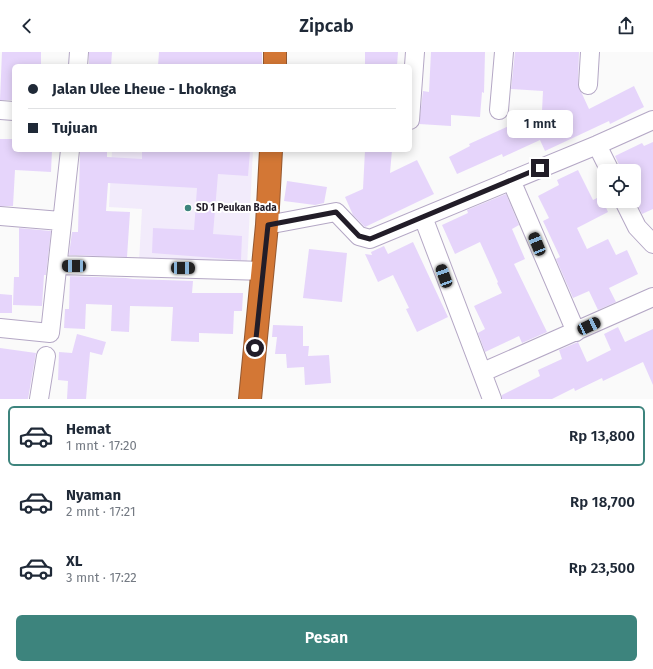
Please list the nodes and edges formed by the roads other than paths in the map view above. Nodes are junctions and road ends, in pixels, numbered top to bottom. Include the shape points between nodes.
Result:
1 (79, 52) edge
2 (275, 52) edge
3 (415, 52) edge
4 (504, 52) edge
5 (590, 52) edge
6 (78, 64) edge
7 (275, 64) edge
8 (588, 85) dead end
9 (412, 93) edge
10 (0, 110) edge
11 (499, 110) dead end
12 (12, 111) edge
13 (653, 120) edge
14 (597, 145) junction
15 (70, 152) edge
16 (271, 152) edge
17 (606, 164) edge
18 (511, 180) junction
19 (628, 208) edge
20 (0, 216) edge
21 (423, 218) junction
22 (61, 221) junction
23 (268, 225) junction
24 (653, 244) edge
25 (58, 265) junction
26 (262, 271) junction
27 (653, 297) edge
28 (0, 328) edge
29 (576, 332) junction
30 (46, 356) dead end
31 (483, 372) junction
32 (39, 399) edge
33 (250, 399) edge
34 (492, 399) edge

1 - 6 street
2 - 7 highway
3 - 9 street
4 - 11 street
5 - 8 street
10 - 12 street
13 - 14 street
14 - 17 street
14 - 18 street
15 - 22 street
16 - 23 highway
18 - 21 street
18 - 29 street
19 - 24 street via 637,227
20 - 22 street
21 - 23 street via 367,239 359,236 336,212
21 - 31 street
22 - 25 street
23 - 26 highway
25 - 26 street
25 - 28 street via 50,332
26 - 33 highway
27 - 29 street
29 - 31 street
30 - 32 street
31 - 34 street

